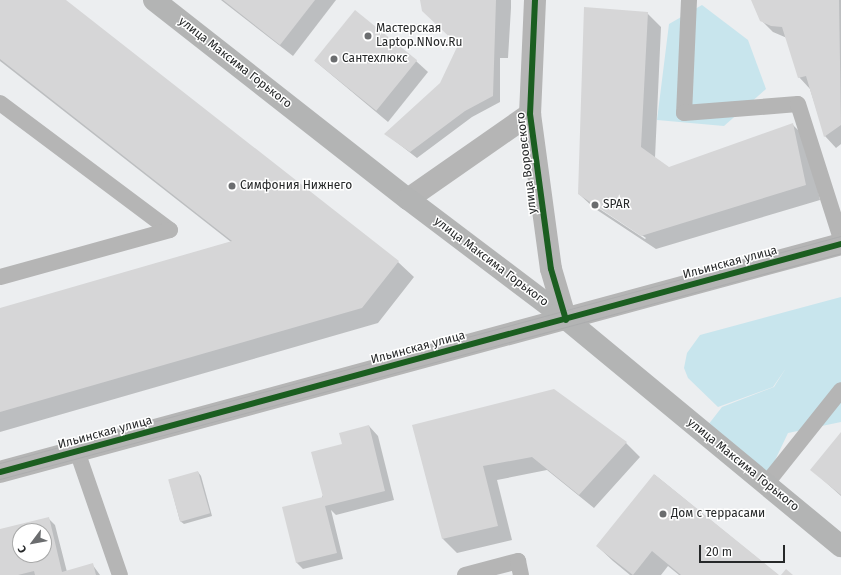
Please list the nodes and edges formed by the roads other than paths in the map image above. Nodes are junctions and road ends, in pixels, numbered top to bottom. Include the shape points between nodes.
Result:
1 (154, 0) edge
2 (535, 0) edge
3 (689, 0) edge
4 (0, 103) edge
5 (530, 114) junction
6 (408, 199) junction
7 (841, 239) edge
8 (841, 244) edge
9 (0, 277) edge
10 (566, 320) junction
11 (841, 390) edge
12 (77, 451) junction
13 (0, 472) edge
14 (766, 484) junction
15 (841, 546) edge
16 (120, 575) edge
17 (465, 575) edge
18 (521, 575) edge

1 - 6 main road, улица Максима Горького
2 - 5 street, улица Воровского
3 - 7 lane via 684,113 798,104
4 - 9 lane via 170,230
5 - 6 street
5 - 10 street, улица Воровского via 551,269
6 - 10 main road, улица Максима Горького
8 - 10 street, Ильинская улица
10 - 12 street, Ильинская улица
10 - 14 main road, улица Максима Горького
11 - 14 lane
12 - 13 street, Ильинская улица
12 - 16 lane
14 - 15 main road, улица Максима Горького
17 - 18 lane via 518,561

